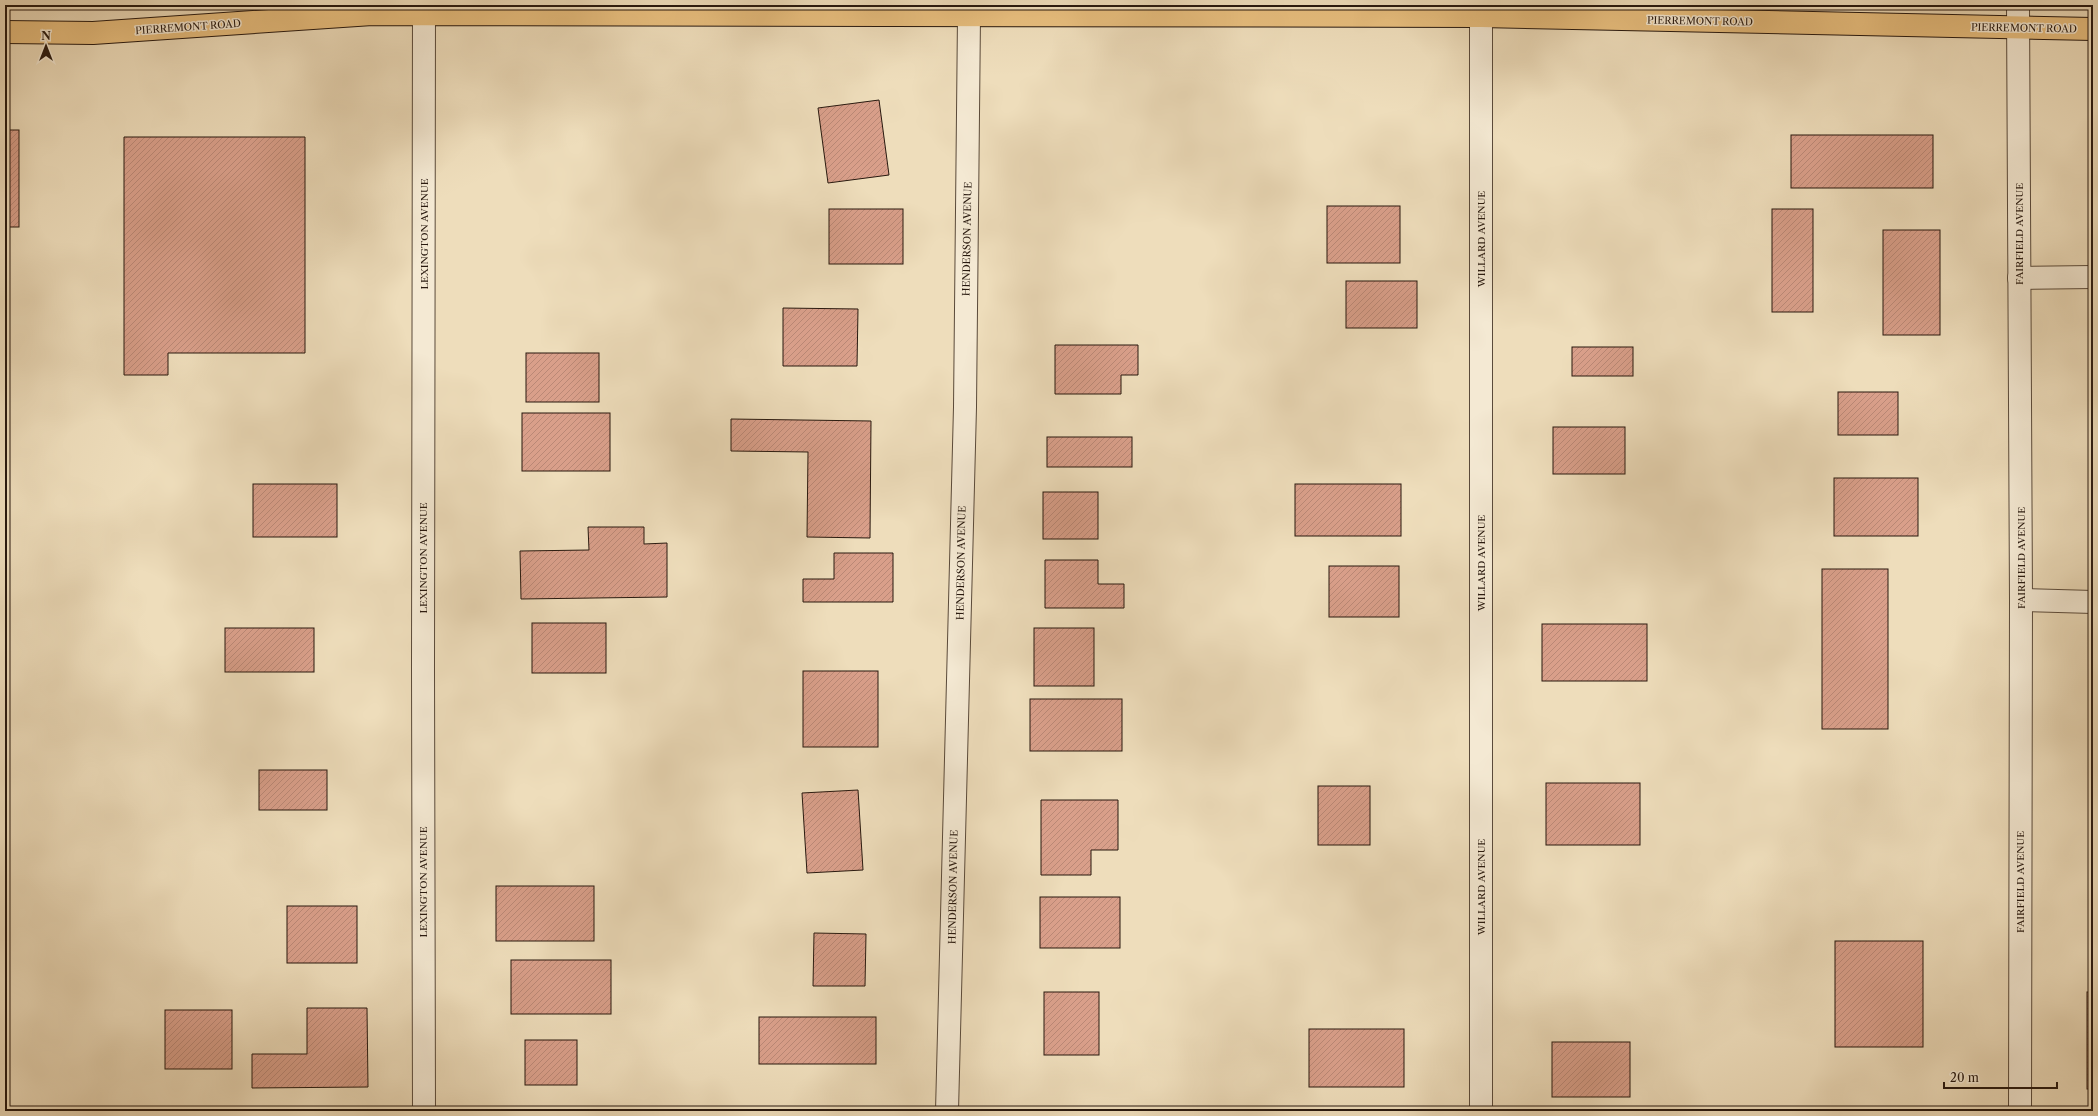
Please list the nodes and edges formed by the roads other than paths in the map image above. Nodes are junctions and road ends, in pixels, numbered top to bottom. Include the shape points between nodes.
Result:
1 (295, 5) edge
2 (2018, 5) edge
3 (424, 10) edge
4 (372, 14) junction
5 (970, 16) junction
6 (1481, 16) junction
7 (2018, 28) junction
8 (2093, 29) edge
9 (5, 32) edge
10 (2093, 277) edge
11 (2019, 278) junction
12 (2021, 600) junction
13 (2093, 602) edge
14 (424, 1111) edge
15 (948, 1111) edge
16 (1481, 1111) edge
17 (2020, 1111) edge

1 - 4 main road, PIERREMONT ROAD
2 - 7 street, FAIRFIELD AVENUE
3 - 4 main road, PIERREMONT ROAD
3 - 5 main road, PIERREMONT ROAD
3 - 14 street, LEXINGTON AVENUE
4 - 9 main road, PIERREMONT ROAD via 93,33
5 - 6 main road, PIERREMONT ROAD
5 - 15 street, HENDERSON AVENUE via 965,407
6 - 7 main road, PIERREMONT ROAD
6 - 16 street, WILLARD AVENUE
7 - 8 main road, PIERREMONT ROAD
7 - 11 street, FAIRFIELD AVENUE
10 - 11 street
11 - 12 street, FAIRFIELD AVENUE
12 - 13 street
12 - 17 street, FAIRFIELD AVENUE

